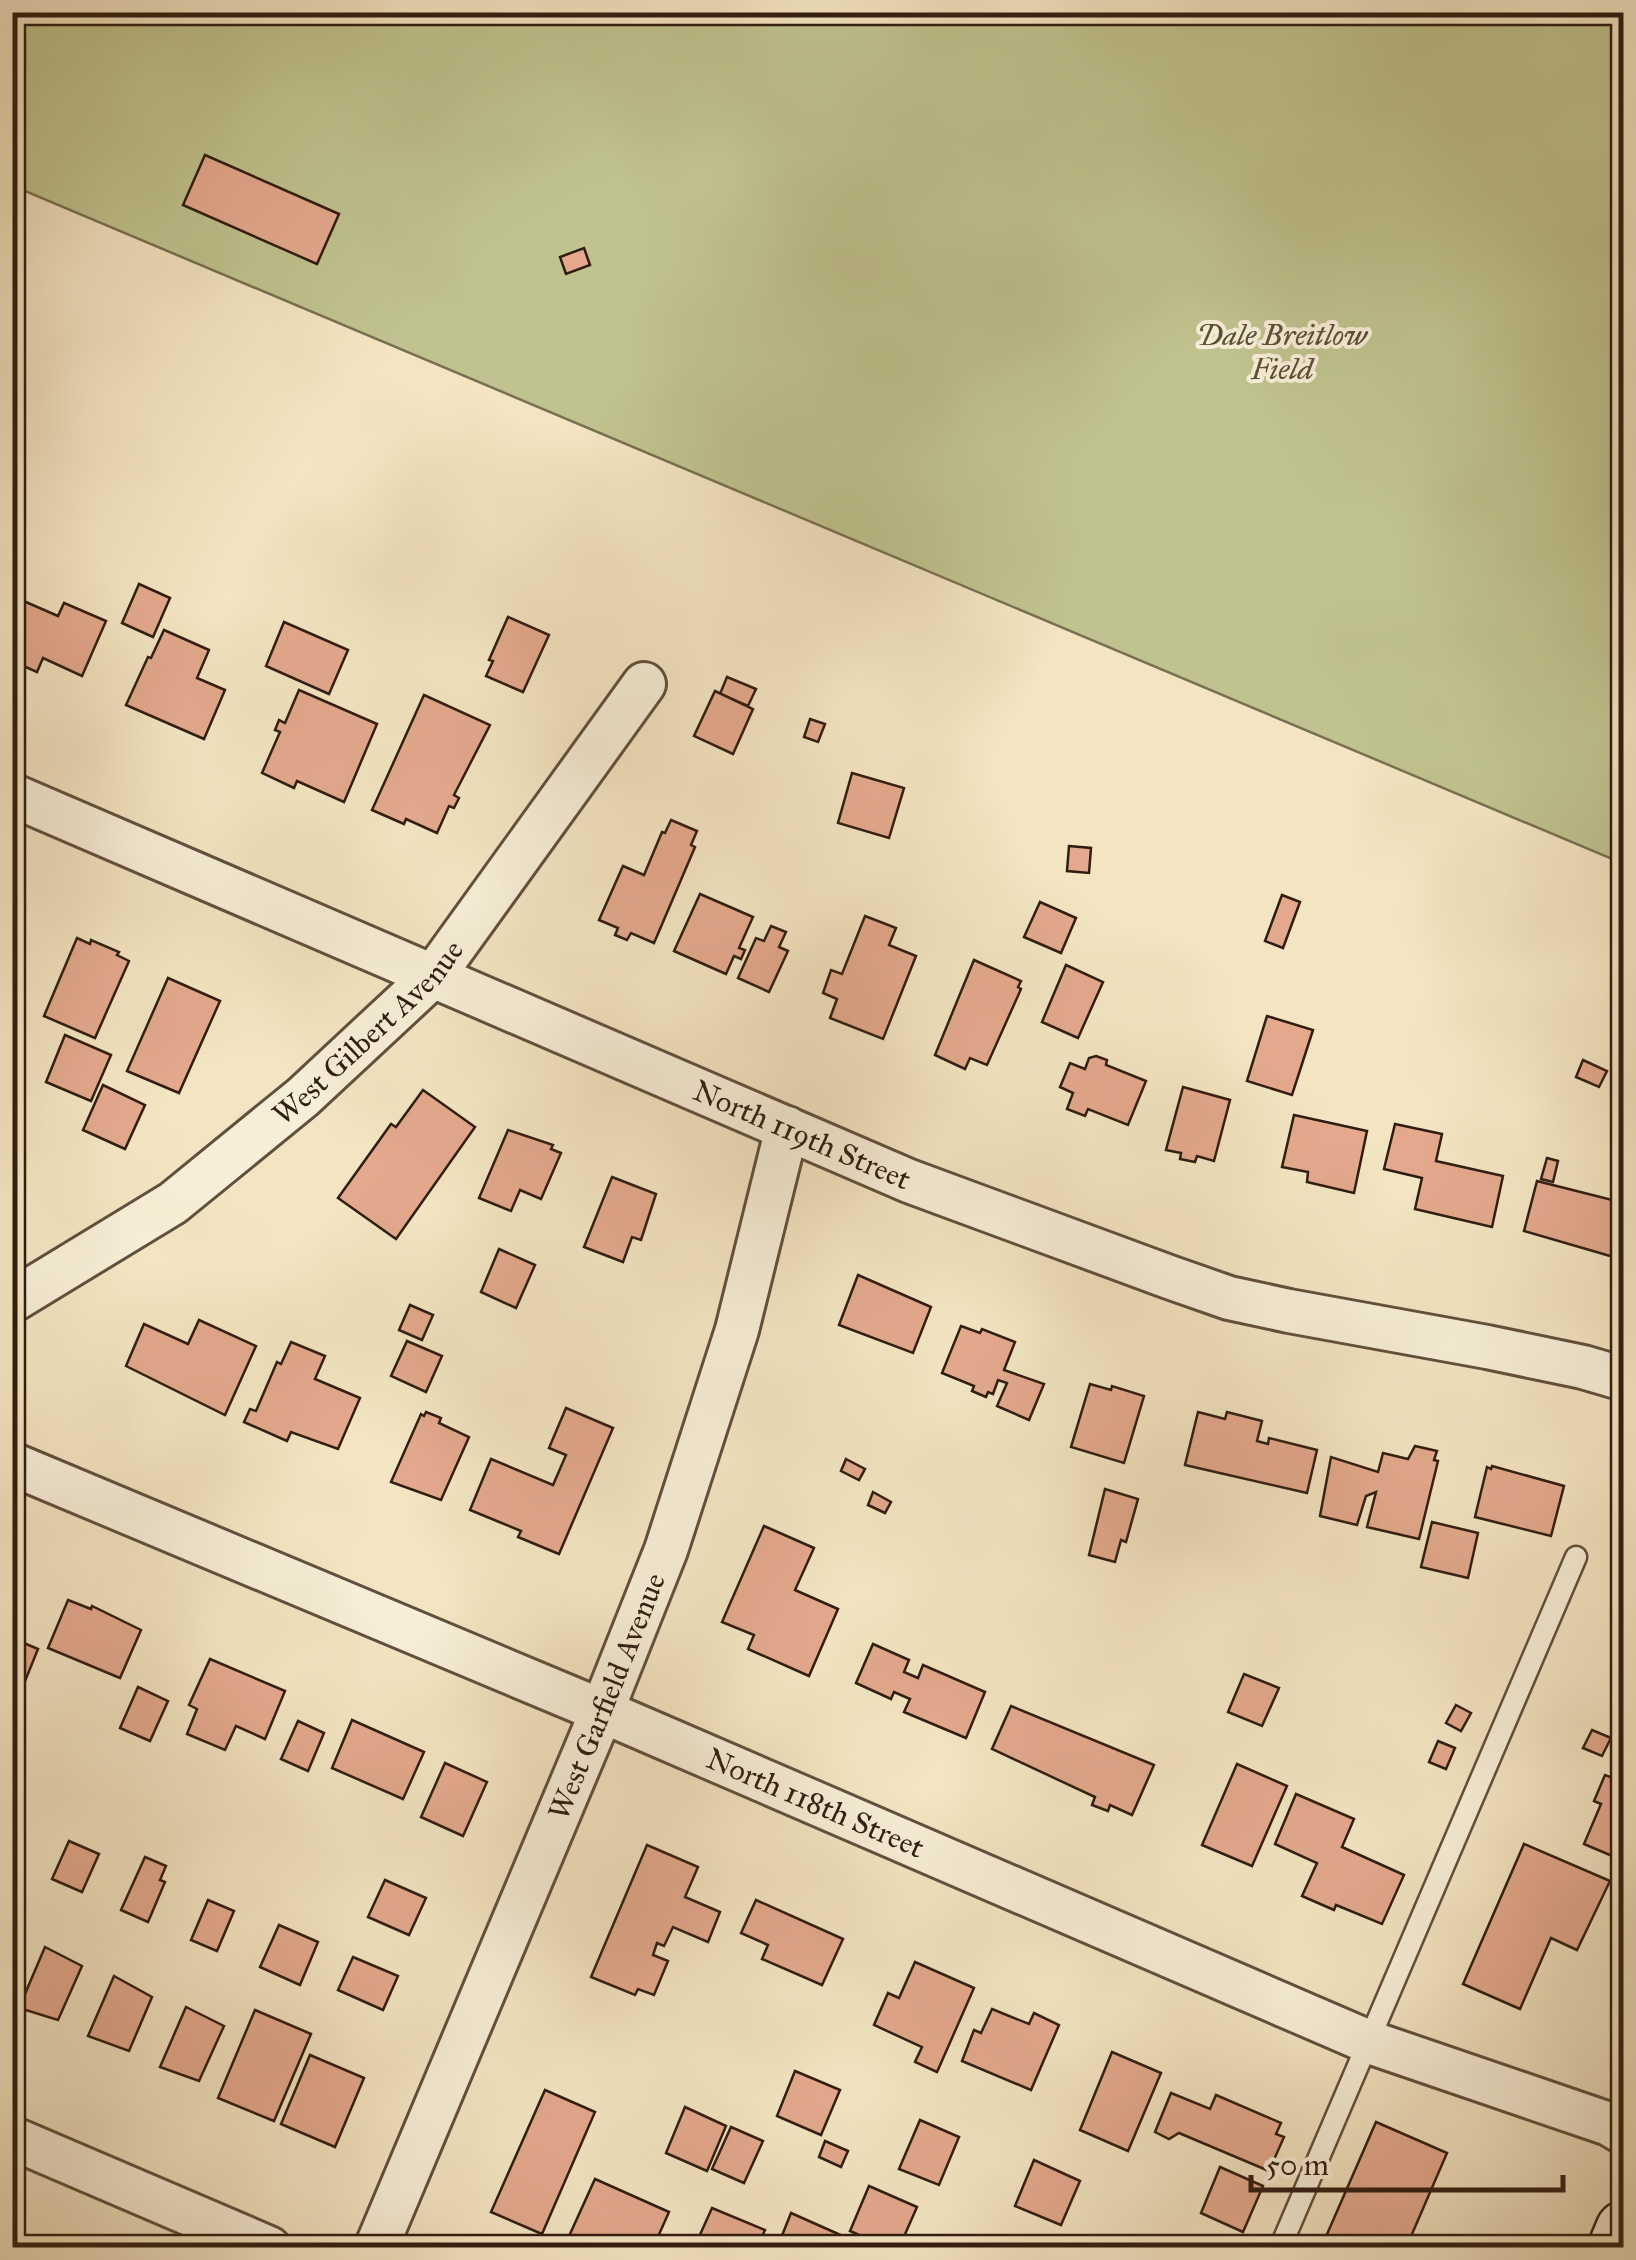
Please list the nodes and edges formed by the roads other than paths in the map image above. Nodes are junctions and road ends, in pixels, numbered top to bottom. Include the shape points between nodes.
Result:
1 (644, 684) dead end
2 (12, 796) edge
3 (434, 975) junction
4 (787, 1128) junction
5 (12, 1301) edge
6 (1624, 1379) edge
7 (12, 1464) edge
8 (1576, 1557) dead end
9 (602, 1711) junction
10 (1369, 2042) junction
11 (1624, 2133) edge
12 (12, 2138) edge
13 (1624, 2228) edge
14 (269, 2248) edge
15 (376, 2248) edge
16 (1280, 2248) edge
17 (1616, 2248) edge

1 - 3 street, West Gilbert Avenue
2 - 3 street, North 119th Street
3 - 4 street, North 119th Street
3 - 5 street, West Gilbert Avenue via 303,1097 174,1203
4 - 6 street, North 119th Street via 1230,1298
4 - 9 street, West Garfield Avenue via 706,1430
7 - 9 street, North 118th Street
8 - 10 lane
9 - 10 street, North 118th Street
9 - 15 street, West Garfield Avenue
10 - 11 street, North 118th Street
10 - 16 lane
12 - 14 street
13 - 17 main road

